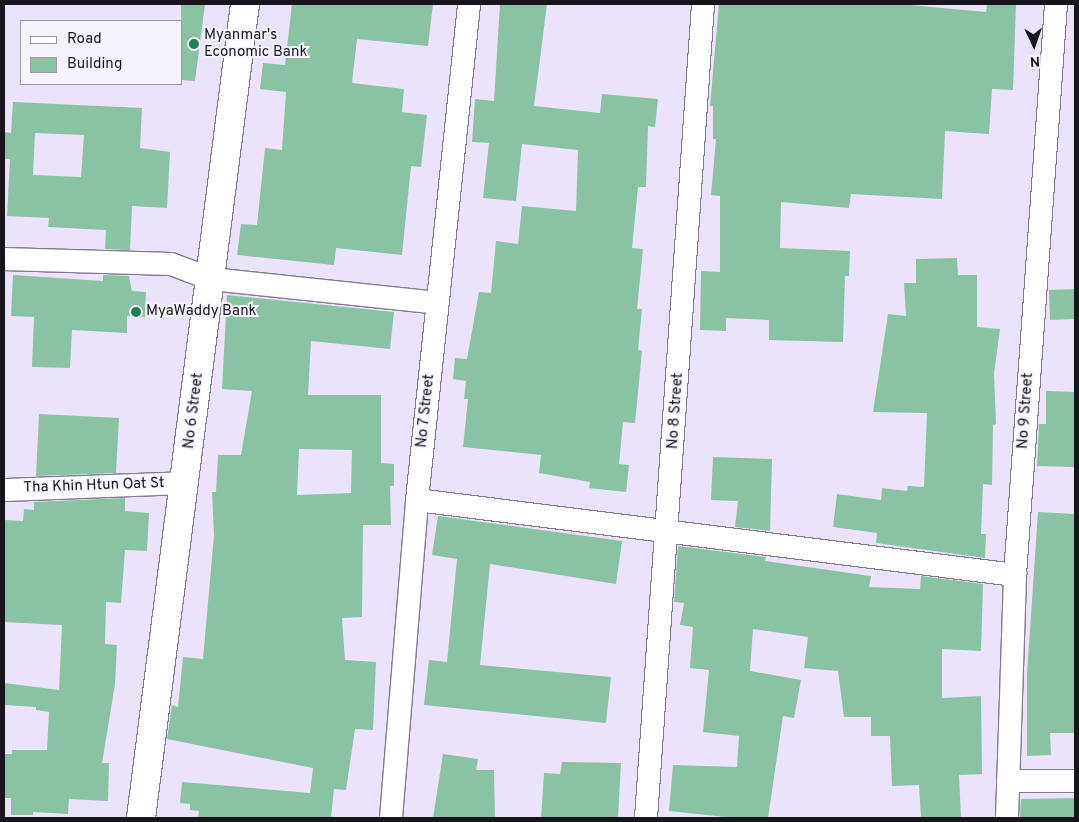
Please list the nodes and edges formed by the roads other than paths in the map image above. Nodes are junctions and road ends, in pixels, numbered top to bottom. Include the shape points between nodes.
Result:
1 (245, 4) edge
2 (469, 4) edge
3 (704, 4) edge
4 (1056, 4) edge
5 (4, 259) edge
6 (211, 279) junction
7 (438, 303) junction
8 (185, 483) junction
9 (4, 490) edge
10 (417, 500) junction
11 (667, 534) junction
12 (1015, 574) junction
13 (1008, 781) junction
14 (1075, 781) edge
15 (141, 818) edge
16 (391, 818) edge
17 (646, 818) edge
18 (1007, 818) edge

1 - 6 street, No 6 Street
2 - 7 street, No 7 Street
3 - 11 street, No 8 Street
4 - 12 street, No 9 Street
5 - 6 street via 171,264
6 - 7 street
6 - 8 street, No 6 Street
7 - 10 street, No 7 Street
8 - 9 street, Tha Khin Htun Oat St
8 - 15 street, No 6 Street
10 - 11 street
10 - 16 street, No 7 Street
11 - 12 street
11 - 17 street, No 8 Street
12 - 13 street, No 9 Street
13 - 14 street
13 - 18 street, No 9 Street

